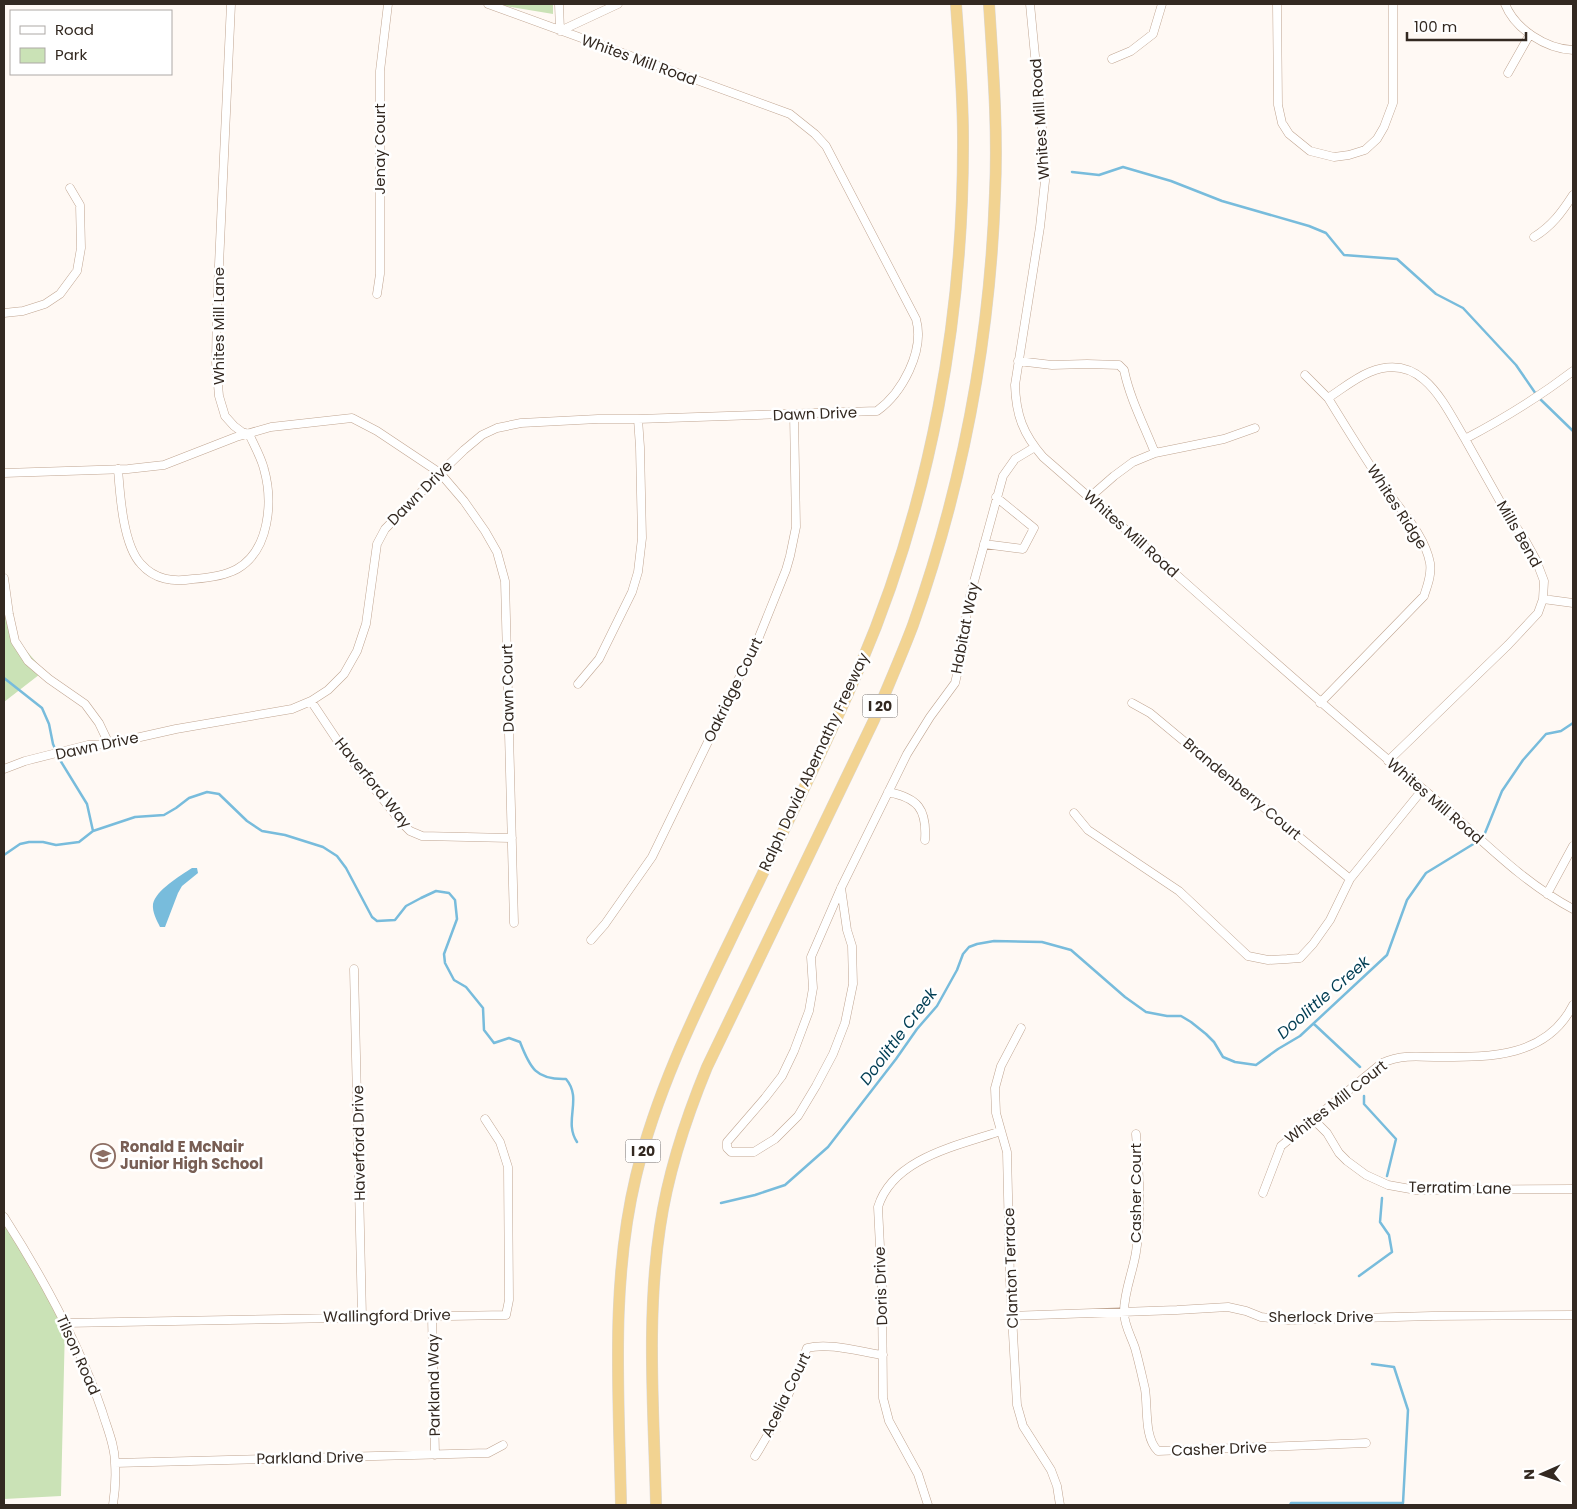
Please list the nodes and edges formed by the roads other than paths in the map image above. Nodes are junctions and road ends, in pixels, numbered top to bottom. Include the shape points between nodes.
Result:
1 (231, 4) edge
2 (388, 4) edge
3 (488, 4) edge
4 (558, 4) edge
5 (618, 4) edge
6 (956, 4) edge
7 (989, 4) edge
8 (1030, 4) edge
9 (1162, 4) edge
10 (1277, 4) edge
11 (1393, 4) edge
12 (1506, 4) edge
13 (560, 31) junction
14 (1530, 34) junction
15 (1573, 50) edge
16 (1112, 59) dead end
17 (1508, 73) dead end
18 (70, 188) dead end
19 (1573, 195) edge
20 (1534, 237) dead end
21 (377, 294) dead end
22 (4, 313) edge
23 (1018, 362) junction
24 (1573, 371) edge
25 (1305, 375) dead end
26 (891, 398) joint
27 (1328, 398) junction
28 (794, 414) junction
29 (638, 419) junction
30 (1255, 428) dead end
31 (249, 434) junction
32 (1465, 439) junction
33 (1035, 448) junction
34 (1155, 453) junction
35 (118, 469) junction
36 (4, 473) edge
37 (440, 473) junction
38 (1090, 497) junction
39 (996, 498) junction
40 (984, 544) junction
41 (4, 578) edge
42 (1542, 599) junction
43 (1573, 603) edge
44 (578, 684) dead end
45 (310, 701) junction
46 (1132, 702) dead end
47 (1320, 703) junction
48 (109, 744) junction
49 (1388, 761) junction
50 (4, 769) edge
51 (1423, 789) junction
52 (888, 792) junction
53 (1074, 813) dead end
54 (512, 838) junction
55 (925, 840) dead end
56 (1573, 846) edge
57 (1350, 879) junction
58 (841, 888) junction
59 (1546, 894) junction
60 (1573, 909) edge
61 (514, 923) dead end
62 (591, 940) dead end
63 (354, 969) dead end
64 (1573, 1005) edge
65 (1021, 1028) dead end
66 (485, 1119) dead end
67 (1314, 1120) junction
68 (1001, 1131) junction
69 (1136, 1134) dead end
70 (1573, 1189) edge
71 (1263, 1194) dead end
72 (4, 1217) edge
73 (1124, 1312) junction
74 (1573, 1315) edge
75 (432, 1316) junction
76 (1012, 1316) junction
77 (362, 1317) junction
78 (65, 1323) junction
79 (883, 1355) junction
80 (1366, 1443) dead end
81 (503, 1445) dead end
82 (435, 1455) junction
83 (755, 1456) dead end
84 (115, 1463) junction
85 (113, 1505) edge
86 (621, 1505) edge
87 (656, 1505) edge
88 (928, 1505) edge
89 (1060, 1505) edge

1 - 31 street, Whites Mill Lane via 216,362 219,396 225,416 242,432
2 - 21 street, Jenay Court via 380,71 380,274
3 - 13 street, Whites Mill Road
4 - 13 street
5 - 13 street
6 - 86 highway, Ralph David Abernathy Freeway / I 20 via 963,135 961,226 952,320 936,418 897,568 860,666 695,1013 666,1078 644,1146 628,1214 620,1287
7 - 87 highway, I 20 via 995,128 994,232 985,320 965,441 940,541 894,672 707,1067 675,1159 660,1226 652,1310
8 - 23 street, Whites Mill Road via 1045,181
9 - 16 street via 1153,34 1131,51
10 - 11 street via 1278,105 1282,123 1289,134 1310,151 1334,157 1365,150 1384,127 1393,103
12 - 14 street via 1521,27
13 - 26 street, Whites Mill Road via 790,114 826,146 918,324 916,350 909,372
14 - 15 street via 1552,46
14 - 17 street
18 - 22 street via 80,205 81,248 77,271 60,294 45,304
19 - 20 street via 1556,220
23 - 33 street, Whites Mill Road via 1015,384 1019,417
23 - 34 street via 1119,365 1124,370 1132,401
24 - 32 street via 1519,409
25 - 27 street, Whites Ridge
26 - 28 street, Dawn Drive via 877,411
27 - 32 street via 1380,369 1410,371 1431,385
27 - 47 street, Whites Ridge via 1415,529 1426,549 1430,576 1424,596
28 - 29 street, Dawn Drive
28 - 62 street, Oakridge Court via 796,527 786,570 759,637 652,857
29 - 37 street, Dawn Drive via 521,422 497,428 482,435
29 - 44 street via 642,538 638,572 632,592 599,659
30 - 34 street via 1224,439
31 - 35 street via 164,465
31 - 35 street via 264,468 268,489 267,523 259,545 247,561 218,575 183,581 167,580 155,576 140,564 133,553 125,525
31 - 37 street, Dawn Court via 271,427 352,418
32 - 42 street, Mills Bend via 1536,560 1544,581
33 - 38 street, Whites Mill Road
33 - 39 street, Habitat Way via 1015,459 1008,467
34 - 38 street via 1133,462
35 - 36 street
37 - 45 street, Dawn Drive via 385,529 377,544 366,624 358,651 344,674 328,690
37 - 54 street, Dawn Court via 485,531 497,552 505,581
38 - 47 street, Whites Mill Road
39 - 40 street, Habitat Way
39 - 40 street via 1034,528 1024,549
40 - 52 street, Habitat Way via 967,607 965,642 955,683 907,754
41 - 48 street via 16,641 28,661 85,704
42 - 43 street
42 - 49 street, Mills Bend via 1538,613 1526,626
45 - 48 street, Dawn Drive via 292,709
45 - 54 street, Haverford Way via 343,749 410,831 422,836
46 - 57 street, Brandenberry Court via 1150,713
47 - 49 street, Whites Mill Road
48 - 50 street, Dawn Drive via 88,745
49 - 51 street, Whites Mill Road
51 - 57 street
51 - 59 street, Whites Mill Road via 1505,863
52 - 55 street via 912,800 923,813
52 - 58 street, Habitat Way
53 - 57 street via 1088,830 1180,891 1248,956 1268,960 1300,958 1330,920
54 - 61 street, Dawn Court
56 - 59 street
58 - 58 street, Habitat Way via 852,946 853,984 845,1023 833,1054 798,1116 775,1139 754,1152 731,1152 727,1142 782,1076 794,1051 809,1011 813,988 811,957
59 - 60 street, Whites Mill Road
63 - 77 street, Haverford Drive
64 - 67 street, Whites Mill Court via 1566,1019 1554,1031 1534,1044 1512,1052 1489,1057 1393,1058 1355,1084
65 - 68 street, Clanton Terrace via 1001,1066 996,1088 996,1113
66 - 75 street, Wallingford Drive via 500,1142 508,1167 509,1300 506,1315
67 - 70 street, Terratim Lane via 1347,1161 1388,1185 1416,1190
67 - 71 street, Whites Mill Court via 1281,1146
68 - 76 street, Clanton Terrace via 1007,1152
68 - 79 street, Doris Drive via 922,1159 902,1171 881,1196 878,1208
69 - 73 street, Casher Court via 1139,1231
72 - 78 street, Tilson Road
73 - 74 street, Sherlock Drive via 1228,1306 1261,1318 1288,1320
73 - 76 street, Sherlock Drive
73 - 80 street, Casher Drive via 1144,1389 1149,1437 1158,1451
75 - 77 street, Wallingford Drive
75 - 82 street, Parkland Way
76 - 89 street, Clanton Terrace via 1017,1405 1023,1426 1052,1470
77 - 78 street, Wallingford Drive
78 - 84 street, Tilson Road via 90,1376 113,1445
79 - 83 street, Acelia Court via 831,1347 807,1348 786,1401
79 - 88 street, Doris Drive via 885,1410 918,1474
81 - 82 street, Parkland Drive via 488,1453
82 - 84 street, Parkland Drive
84 - 85 street, Tilson Road

